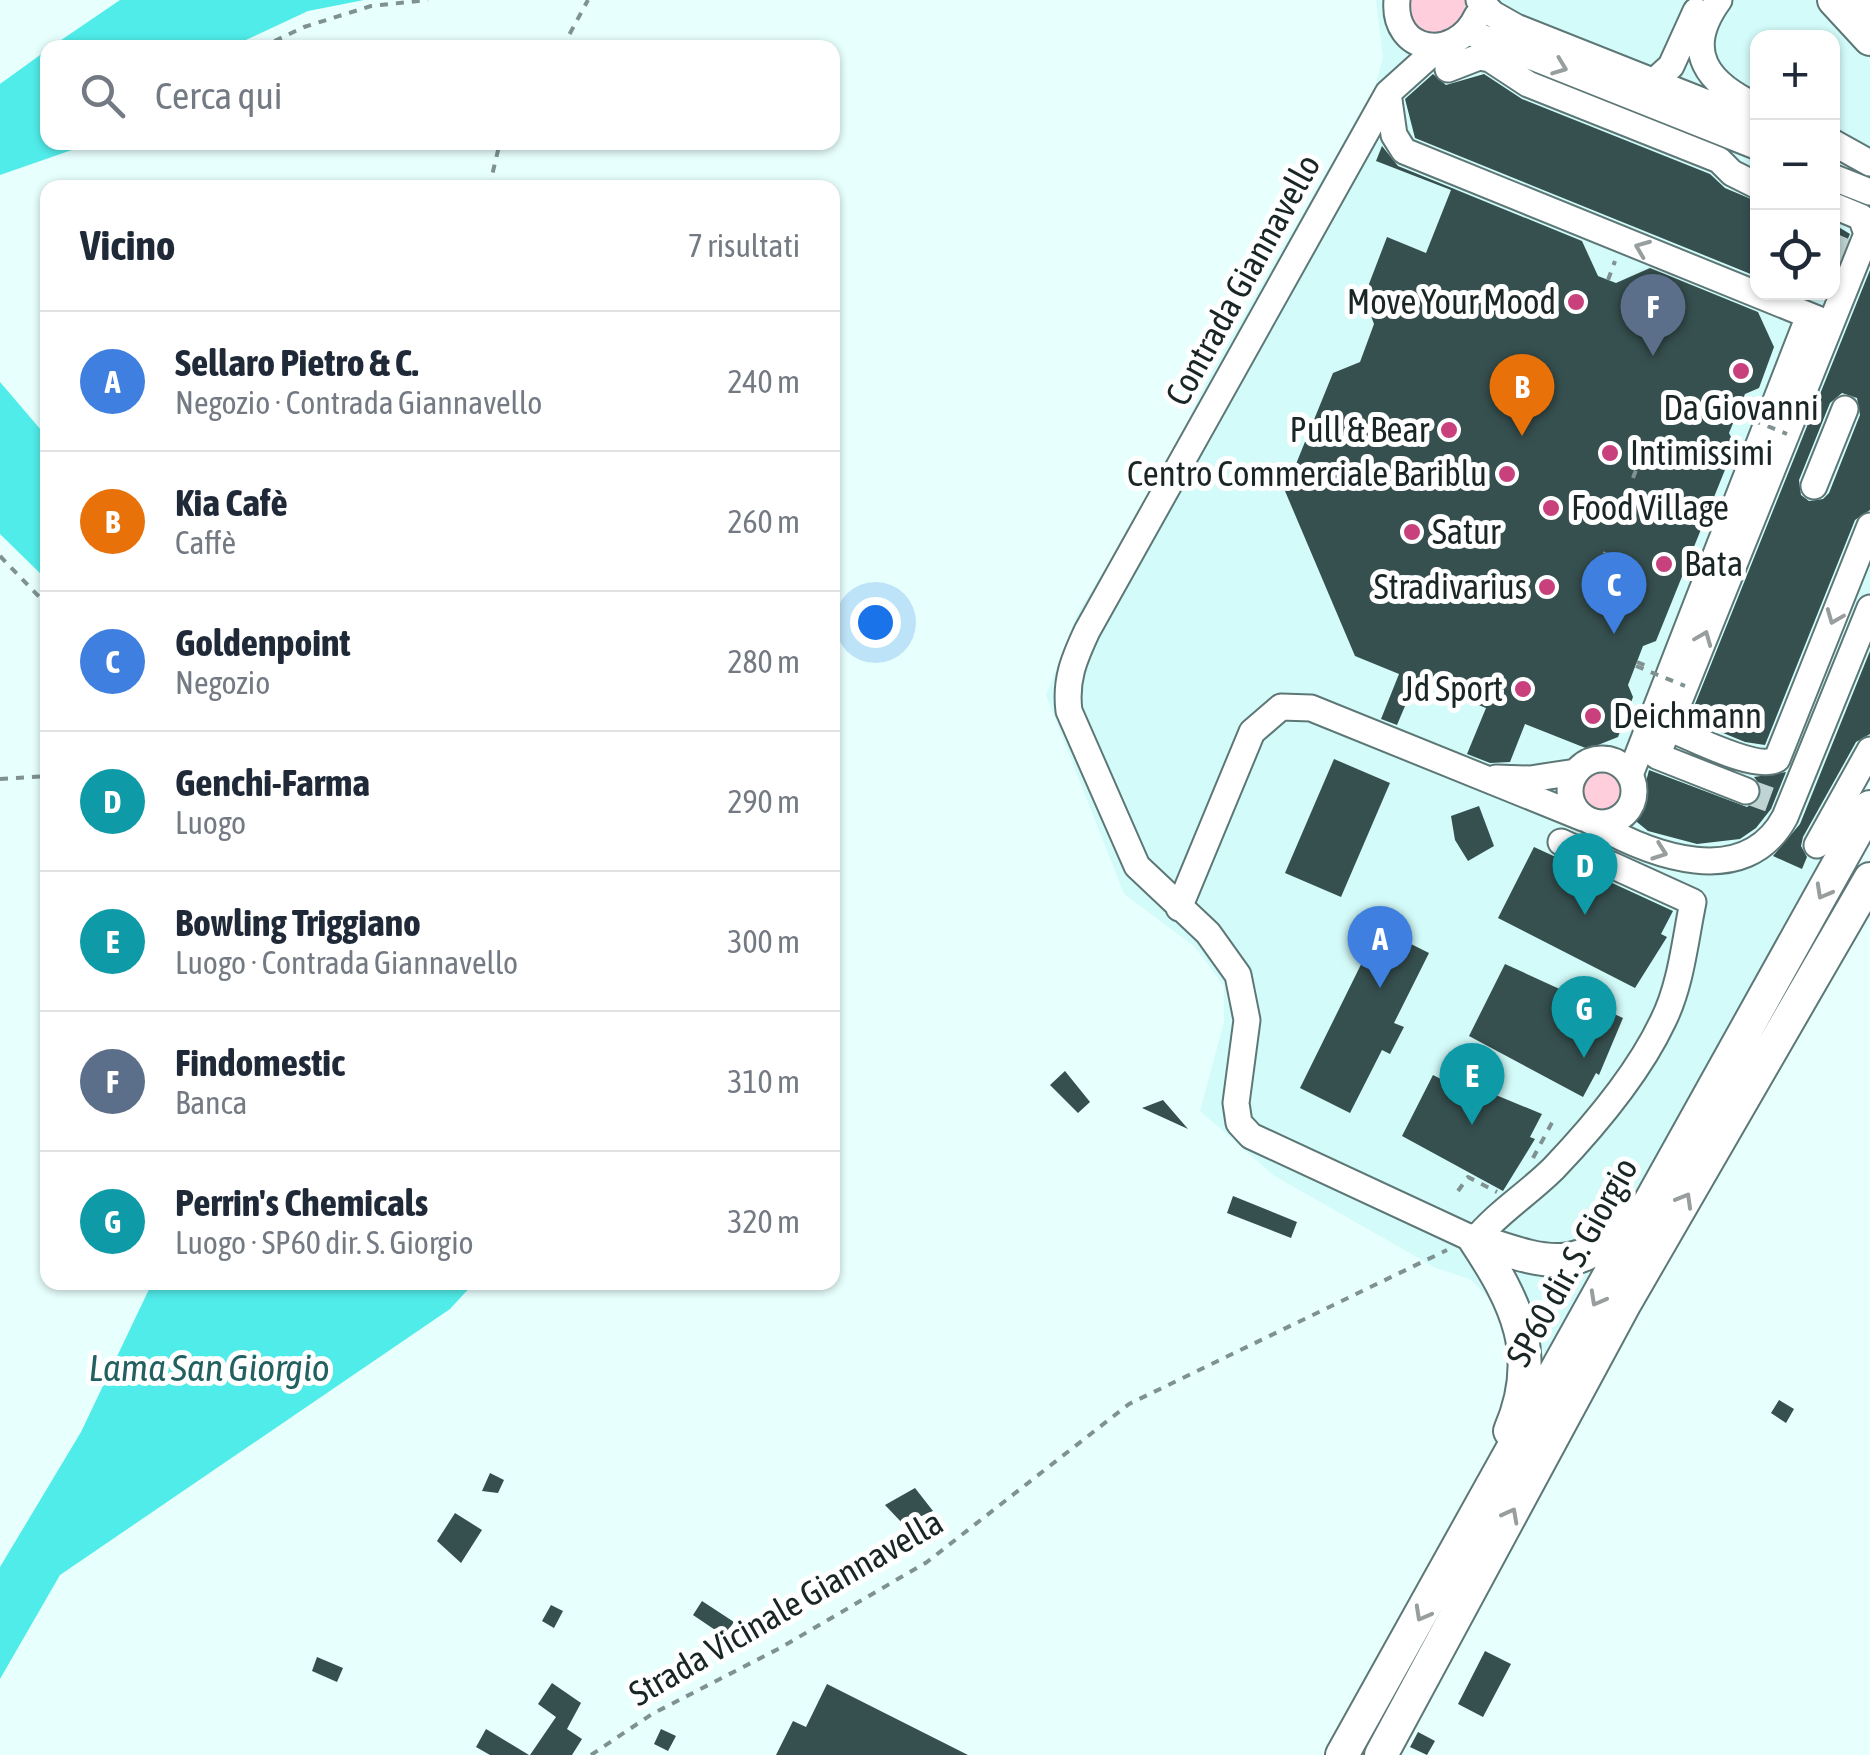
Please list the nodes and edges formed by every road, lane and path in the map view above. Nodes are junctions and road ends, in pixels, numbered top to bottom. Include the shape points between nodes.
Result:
1 (428, 0) edge
2 (588, 0) edge
3 (1478, 0) edge
4 (1701, 0) edge
5 (1719, 0) edge
6 (1834, 0) edge
7 (1844, 0) edge
8 (1398, 9) edge
9 (1870, 18) edge
10 (1470, 32) junction
11 (1870, 39) edge
12 (277, 40) edge
13 (566, 40) edge
14 (1443, 58) junction
15 (1660, 76) dead end
16 (1390, 90) junction
17 (1750, 102) edge
18 (1751, 120) edge
19 (1714, 130) junction
20 (1750, 144) edge
21 (1840, 147) edge
22 (498, 150) edge
23 (1840, 157) edge
24 (1870, 166) edge
25 (1750, 171) edge
26 (491, 180) edge
27 (1840, 180) edge
28 (1750, 182) edge
29 (1870, 192) edge
30 (1840, 209) edge
31 (1818, 326) junction
32 (1844, 409) dead end
33 (1738, 414) dead end
34 (1787, 434) junction
35 (1645, 446) dead end
36 (1633, 478) dead end
37 (1814, 486) dead end
38 (1870, 526) edge
39 (1692, 551) dead end
40 (1605, 552) dead end
41 (0, 556) edge
42 (1733, 567) junction
43 (1592, 583) dead end
44 (40, 598) edge
45 (1870, 608) edge
46 (1636, 666) dead end
47 (1685, 686) junction
48 (1658, 727) junction
49 (1870, 750) edge
50 (1599, 759) junction
51 (1770, 764) junction
52 (1576, 772) junction
53 (40, 776) edge
54 (1482, 776) junction
55 (1630, 776) junction
56 (0, 778) edge
57 (1767, 801) junction
58 (1870, 807) edge
59 (1588, 820) junction
60 (1561, 842) dead end
61 (1818, 845) dead end
62 (1870, 878) edge
63 (1179, 908) junction
64 (1722, 1075) junction
65 (1555, 1116) dead end
66 (1530, 1166) dead end
67 (1458, 1192) dead end
68 (1503, 1195) dead end
69 (1474, 1240) junction
70 (1456, 1554) junction
71 (1343, 1749) edge
72 (591, 1755) edge
73 (1381, 1755) edge

1 - 12 path via 371,6
2 - 13 path
3 - 10 street
3 - 18 street via 1516,26
4 - 15 street
5 - 17 street via 1701,37 1704,62 1716,83
6 - 11 main road
7 - 9 main road
8 - 14 street via 1406,34
8 - 16 street via 1399,52
10 - 14 street
10 -> 19 street
14 - 16 street
14 - 28 street via 1490,60 1528,84 1719,160
31 -> 16 street via 1404,151 1394,135
16 - 63 street, Contrada Giannavello via 1070,666 1069,711 1083,746 1138,866
19 - 20 street
19 - 25 street
21 - 24 street
22 - 26 path
23 - 24 street
27 - 29 street
30 - 31 street via 1861,217 1868,234
31 - 34 street
31 - 48 street
32 - 37 street
33 - 34 path, bridge
34 - 42 street
35 - 36 path
38 -> 51 street
39 - 42 path, bridge
40 - 43 path
41 - 44 path
47 -> 42 street
45 - 57 street
46 - 47 path, bridge
47 - 48 street
48 - 50 street
48 - 51 street
48 - 55 street
48 - 57 street via 1657,756
49 - 61 street
50 - 52 street
50 - 55 street via 1617,763
51 - 57 street
52 - 54 street via 1530,780
52 - 59 street via 1571,802
53 - 56 path
54 - 59 street
54 - 63 street via 1312,708 1281,707 1252,732
55 - 59 street via 1630,808 1614,821
59 -> 57 street via 1681,859 1718,863 1773,836
58 -> 64 main road, SP60 dir. S. Giorgio
60 - 69 street via 1693,902 1677,982 1663,1022 1595,1123
73 -> 62 main road via 1625,1304
63 - 69 street, Contrada Giannavello via 1226,953 1244,992 1247,1020 1236,1103 1252,1136
64 - 69 main road via 1614,1235 1587,1254 1563,1263 1537,1262
64 -> 70 main road, SP60 dir. S. Giorgio
65 - 66 path
67 - 68 path via 1468,1177
69 - 70 main road via 1512,1296 1523,1336 1522,1386 1516,1418
69 - 72 path, Strada Vicinale Giannavella via 1130,1404 927,1562 652,1714
70 -> 71 main road, SP60 dir. S. Giorgio

